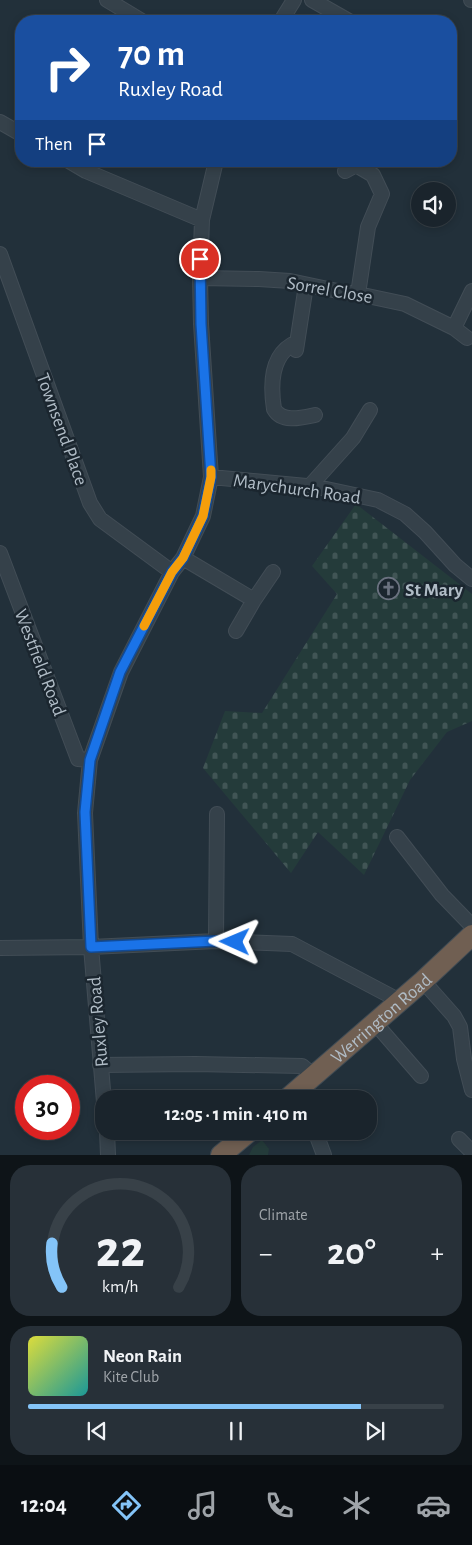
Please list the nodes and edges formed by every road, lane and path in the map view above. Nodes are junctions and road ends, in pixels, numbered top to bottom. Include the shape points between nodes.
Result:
1 (107, 0) edge
2 (294, 0) edge
3 (312, 0) edge
4 (132, 15) edge
5 (285, 15) edge
6 (338, 15) edge
7 (0, 122) edge
8 (15, 131) edge
9 (79, 167) edge
10 (215, 167) edge
11 (352, 167) edge
12 (359, 167) edge
13 (345, 171) dead end
14 (202, 220) junction
15 (0, 254) edge
16 (200, 278) junction
17 (306, 285) junction
18 (472, 291) edge
19 (358, 294) junction
20 (454, 328) junction
21 (467, 338) dead end
22 (370, 410) dead end
23 (315, 415) dead end
24 (211, 477) junction
25 (309, 486) junction
26 (0, 553) edge
27 (183, 558) junction
28 (172, 572) junction
29 (273, 572) dead end
30 (472, 579) edge
31 (254, 600) junction
32 (236, 631) dead end
33 (90, 760) junction
34 (217, 814) dead end
35 (398, 837) dead end
36 (472, 926) edge
37 (472, 935) edge
38 (216, 941) junction
39 (91, 947) junction
40 (0, 948) edge
41 (423, 981) junction
42 (400, 1001) junction
43 (375, 1023) junction
44 (100, 1066) junction
45 (314, 1076) junction
46 (422, 1076) dead end
47 (103, 1090) edge
48 (299, 1090) edge
49 (472, 1090) edge
50 (458, 1139) dead end
51 (107, 1140) edge
52 (239, 1140) edge
53 (318, 1140) edge
54 (472, 1152) edge
55 (223, 1154) edge
56 (108, 1155) edge
57 (324, 1155) edge

1 - 4 street
2 - 5 street
3 - 6 street
7 - 8 street
9 - 14 street
10 - 14 street, Ruxley Road
11 - 13 street
12 - 19 street via 373,175 382,194 368,227
14 - 16 street, Ruxley Road
15 - 28 street, Townsend Place via 90,504 100,519
16 - 17 street, Sorrel Close via 290,281
16 - 24 street, Ruxley Road
17 - 19 street, Sorrel Close
17 - 23 street via 296,347 290,345 275,365 274,409 289,418
18 - 20 street
19 - 20 street, Sorrel Close via 405,304
20 - 21 street, Sorrel Close
22 - 25 street via 353,438
24 - 25 street, Marychurch Road
24 - 27 street, Ruxley Road via 203,516
25 - 30 street, Marychurch Road via 378,500 404,514
26 - 33 street, Westfield Road via 78,760
27 - 28 street, Ruxley Road
27 - 31 street
28 - 33 street, Ruxley Road via 120,672
29 - 31 street
31 - 32 street
33 - 39 street, Ruxley Road via 85,812
34 - 38 street
35 - 36 street via 442,895
37 - 41 highway, Werrington Road
38 - 39 street
38 - 42 street via 292,944
39 - 40 street
39 - 44 street, Ruxley Road
41 - 42 highway, Werrington Road
41 - 49 street via 454,1016 460,1028
42 - 43 highway, Werrington Road
43 - 45 highway, Werrington Road
43 - 46 street
44 - 45 street via 302,1066
44 - 47 street, Ruxley Road
45 - 48 highway, Werrington Road
50 - 54 street
51 - 56 street
52 - 55 highway
53 - 57 street

